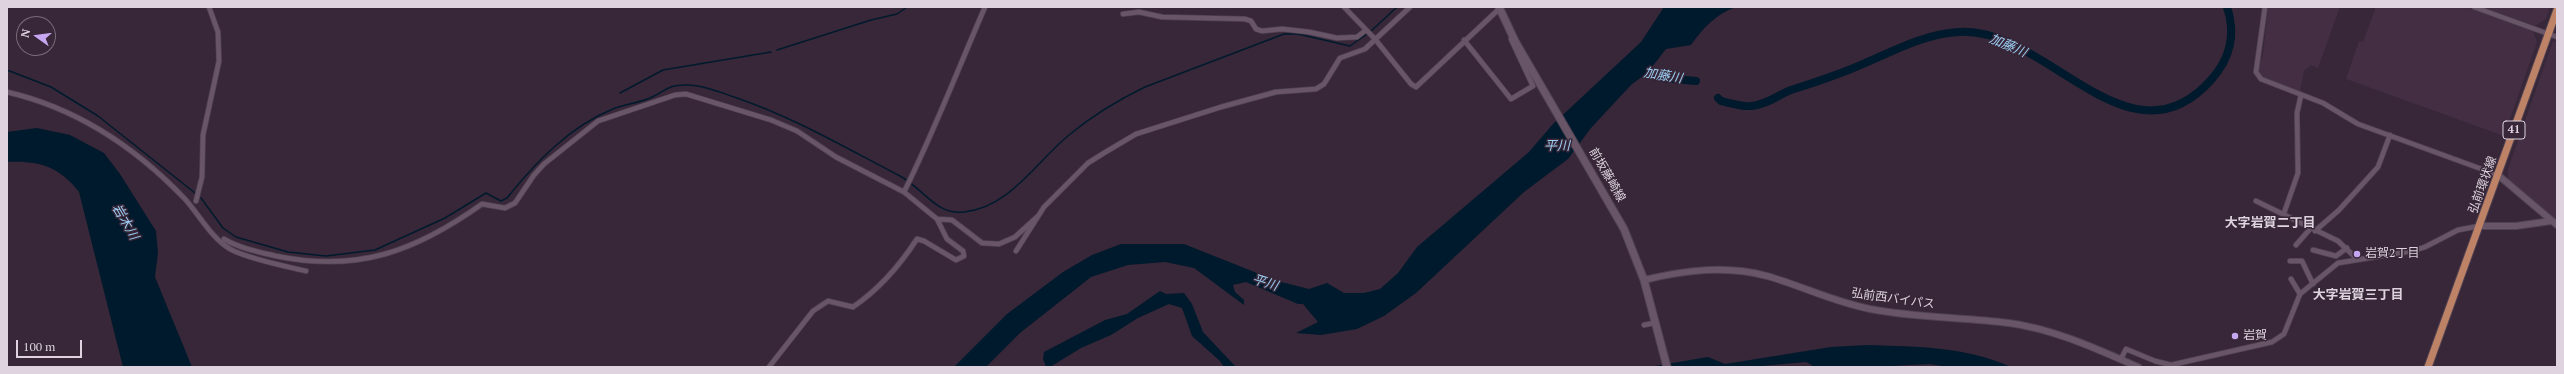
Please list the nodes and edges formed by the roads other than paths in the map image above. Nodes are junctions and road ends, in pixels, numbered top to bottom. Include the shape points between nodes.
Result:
1 (209, 7) edge
2 (985, 7) edge
3 (1344, 7) edge
4 (1410, 7) edge
5 (2265, 7) edge
6 (2474, 7) edge
7 (1499, 8) edge
8 (2557, 10) edge
9 (1122, 14) dead end
10 (1367, 30) junction
11 (2548, 34) junction
12 (1512, 36) junction
13 (1373, 37) junction
14 (2557, 37) edge
15 (1464, 40) junction
16 (7, 92) edge
17 (2301, 95) junction
18 (2390, 135) junction
19 (2498, 175) junction
20 (904, 192) junction
21 (196, 201) dead end
22 (2256, 201) dead end
23 (2284, 214) junction
24 (1037, 217) junction
25 (937, 219) junction
26 (2551, 220) junction
27 (2557, 224) edge
28 (2480, 226) junction
29 (2312, 230) junction
30 (224, 239) dead end
31 (2296, 245) dead end
32 (2348, 248) junction
33 (2313, 250) dead end
34 (1016, 252) dead end
35 (2356, 258) junction
36 (2290, 261) dead end
37 (306, 271) dead end
38 (2291, 278) dead end
39 (1644, 280) junction
40 (2313, 284) junction
41 (2300, 294) junction
42 (1654, 323) junction
43 (1644, 325) dead end
44 (2121, 360) junction
45 (770, 367) edge
46 (1667, 367) edge
47 (2138, 367) edge
48 (2428, 367) edge

1 - 21 street via 218,32 219,61 203,135 202,177
2 - 20 street via 931,138
3 - 10 street
4 - 13 street
5 - 17 street via 2257,76
6 - 11 street
7 - 12 main road, 前坂藤崎線
7 - 15 street
8 - 11 main road, 弘前環状線 / 41
9 - 10 street via 1139,12 1162,17 1245,19 1262,31 1282,29 1337,38 1357,37
10 - 13 street
11 - 14 street
11 - 19 main road, 弘前環状線 / 41
12 - 15 street via 1513,46 1533,86 1511,99
12 - 39 main road, 前坂藤崎線 via 1606,195 1624,229
13 - 15 street via 1416,87
13 - 24 street via 1365,49 1340,58 1324,84 1316,90 1276,92 1136,134 1088,163
16 - 37 street via 45,103 84,120 140,157 185,198 219,240 231,250
17 - 18 street via 2323,103 2358,124
17 - 23 street via 2296,113 2298,173
18 - 19 street
18 - 29 street via 2378,167 2339,210
19 - 26 street
19 - 28 main road, 弘前環状線 / 41
20 - 25 street
20 - 30 street via 836,157 797,131 686,94 675,94 598,121 544,164 516,202 505,208 482,204 415,244 389,254 344,261 293,259 257,252
22 - 23 street
23 - 29 street
24 - 25 street via 1015,237 999,244 982,243 952,220
24 - 34 street
25 - 45 street via 946,239 963,251 964,256 956,260 917,239 876,289 862,301 853,307 828,301 813,311
26 - 27 street
26 - 28 street via 2516,226
28 - 35 street via 2458,230 2412,251
28 - 48 main road, 弘前環状線 / 41
29 - 31 street
29 - 32 street
32 - 33 street via 2336,256
32 - 35 street
35 - 40 street via 2338,263
36 - 40 street via 2304,264
38 - 41 street
39 - 42 main road, 前坂藤崎線
39 - 44 street, 弘前西バイパス via 1694,270 1746,271 1840,302 1872,309 2011,323 2053,334
40 - 41 street
41 - 44 street via 2284,334 2272,342 2171,365 2126,349
42 - 43 street
42 - 46 main road, 前坂藤崎線
44 - 47 street, 弘前西バイパス

